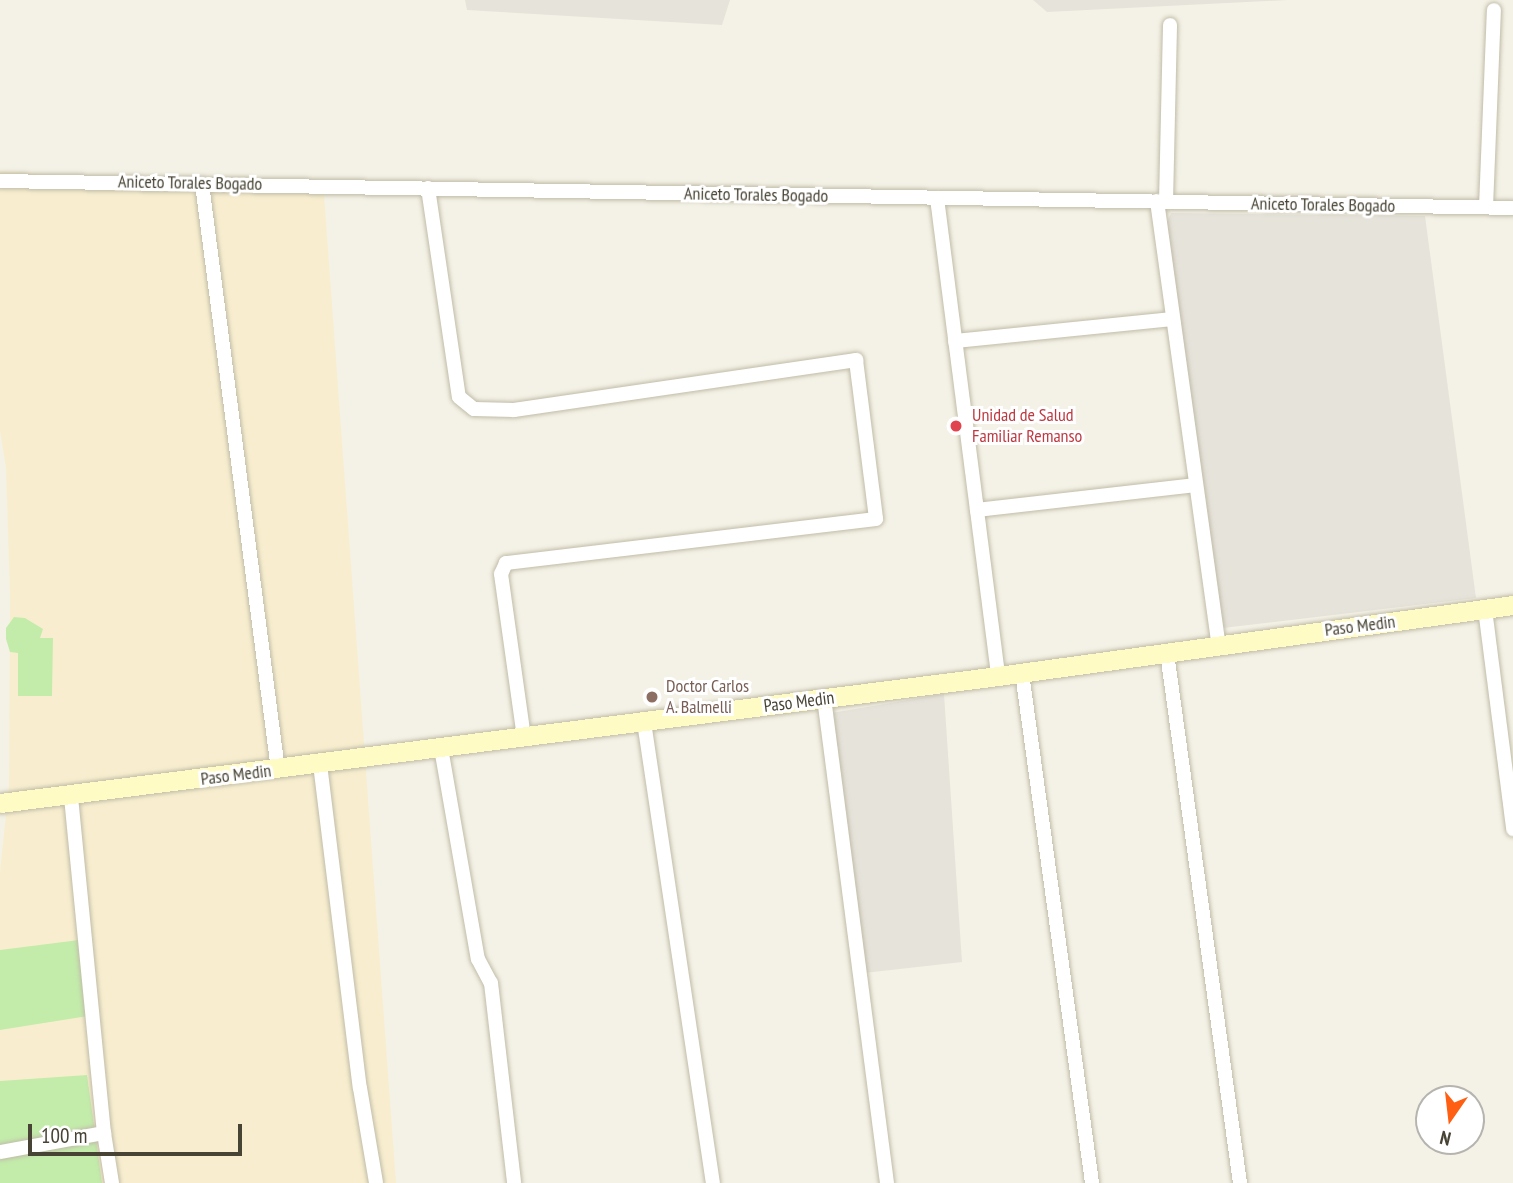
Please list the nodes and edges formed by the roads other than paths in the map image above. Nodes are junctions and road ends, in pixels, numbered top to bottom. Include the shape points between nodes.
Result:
1 (1494, 10) dead end
2 (1170, 25) dead end
3 (0, 181) edge
4 (202, 184) junction
5 (428, 188) junction
6 (937, 198) junction
7 (1161, 202) junction
8 (1486, 207) junction
9 (1513, 208) edge
10 (1173, 319) junction
11 (955, 341) junction
12 (1196, 485) junction
13 (976, 510) junction
14 (1513, 605) edge
15 (1485, 609) junction
16 (1219, 646) junction
17 (1167, 653) junction
18 (1022, 673) junction
19 (998, 676) junction
20 (824, 698) junction
21 (644, 722) junction
22 (524, 737) junction
23 (441, 748) junction
24 (320, 764) junction
25 (278, 770) junction
26 (71, 797) junction
27 (0, 803) edge
28 (1513, 830) edge
29 (104, 1133) junction
30 (0, 1152) edge
31 (112, 1183) edge
32 (376, 1183) edge
33 (514, 1183) edge
34 (713, 1183) edge
35 (887, 1183) edge
36 (1092, 1183) edge
37 (1240, 1183) edge

1 - 8 street
2 - 7 street
3 - 4 street, Aniceto Torales Bogado
4 - 5 street, Aniceto Torales Bogado
4 - 25 street
5 - 6 street, Aniceto Torales Bogado
5 - 22 street via 459,397 474,409 514,410 856,360 876,519 532,559 502,568
6 - 7 street, Aniceto Torales Bogado
6 - 11 street
7 - 8 street, Aniceto Torales Bogado
7 - 10 street
8 - 9 street, Aniceto Torales Bogado
10 - 11 street
10 - 12 street
11 - 13 street
12 - 13 street
12 - 16 street
13 - 19 street
14 - 15 street, Paso Medin
15 - 16 street, Paso Medin
15 - 28 street
16 - 17 street, Paso Medin
17 - 18 street, Paso Medin
17 - 37 street
18 - 19 street, Paso Medin
18 - 36 street
19 - 20 street, Paso Medin
20 - 21 street, Paso Medin
20 - 35 street
21 - 22 street, Paso Medin
21 - 34 street
22 - 23 street, Paso Medin
23 - 24 street, Paso Medin
23 - 33 street via 478,959 491,984
24 - 25 street, Paso Medin
24 - 32 street
25 - 26 street, Paso Medin
26 - 27 street, Paso Medin
26 - 29 street
29 - 30 street
29 - 31 street

